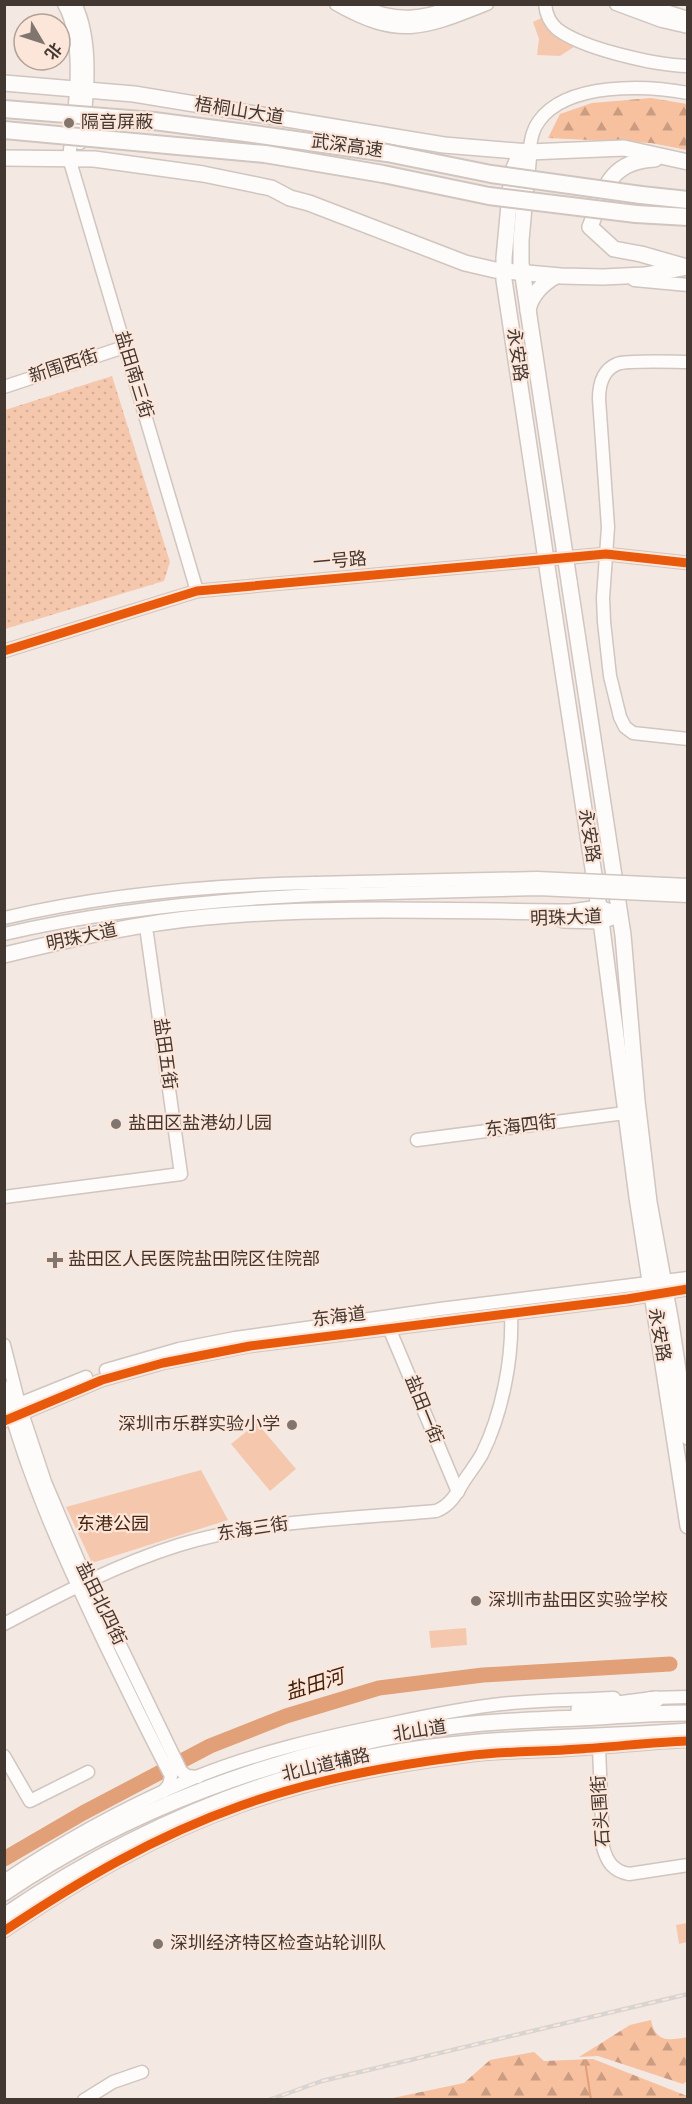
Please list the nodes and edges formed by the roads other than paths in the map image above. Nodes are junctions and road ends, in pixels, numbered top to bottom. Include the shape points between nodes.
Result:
1 (64, 4) edge
2 (75, 4) edge
3 (336, 4) edge
4 (357, 4) edge
5 (461, 4) edge
6 (487, 4) edge
7 (545, 4) edge
8 (616, 4) edge
9 (644, 4) edge
10 (687, 18) edge
11 (687, 27) edge
12 (687, 66) edge
13 (4, 83) edge
14 (82, 89) junction
15 (687, 93) edge
16 (4, 110) edge
17 (4, 130) edge
18 (529, 152) junction
19 (4, 159) edge
20 (69, 159) junction
21 (682, 160) edge
22 (687, 200) edge
23 (687, 217) edge
24 (465, 263) junction
25 (687, 268) edge
26 (504, 271) junction
27 (523, 273) junction
28 (556, 276) junction
29 (603, 277) junction
30 (687, 285) edge
31 (508, 303) junction
32 (528, 311) junction
33 (124, 347) junction
34 (687, 362) edge
35 (4, 387) edge
36 (606, 554) junction
37 (687, 563) edge
38 (197, 591) junction
39 (4, 651) edge
40 (687, 739) edge
41 (687, 885) edge
42 (314, 889) junction
43 (687, 896) edge
44 (600, 914) junction
45 (619, 915) junction
46 (4, 918) edge
47 (4, 934) edge
48 (147, 934) junction
49 (4, 955) edge
50 (4, 964) edge
51 (625, 1113) junction
52 (417, 1140) dead end
53 (180, 1171) junction
54 (4, 1189) edge
55 (4, 1197) edge
56 (687, 1278) edge
57 (658, 1289) junction
58 (687, 1289) edge
59 (511, 1314) junction
60 (389, 1328) junction
61 (4, 1345) edge
62 (4, 1387) edge
63 (12, 1412) edge
64 (687, 1437) edge
65 (458, 1492) junction
66 (687, 1526) edge
67 (82, 1584) junction
68 (4, 1624) edge
69 (687, 1697) edge
70 (657, 1699) junction
71 (687, 1713) edge
72 (542, 1719) junction
73 (687, 1731) edge
74 (687, 1741) edge
75 (599, 1748) junction
76 (467, 1750) junction
77 (4, 1756) edge
78 (88, 1772) dead end
79 (176, 1774) junction
80 (198, 1777) junction
81 (163, 1792) junction
82 (200, 1815) junction
83 (687, 1865) edge
84 (7, 1888) edge
85 (4, 1916) edge
86 (4, 1931) edge
87 (142, 2072) dead end
88 (84, 2100) edge

1 - 14 street via 71,19
2 - 14 street via 84,33
3 - 6 street via 371,21 405,28 430,26
4 - 5 street via 384,15 408,18
7 - 12 street via 552,24 573,38 629,57
8 - 11 street
9 - 10 street
13 - 14 main road, 梧桐山大道
14 - 18 main road, 梧桐山大道 via 134,94 424,142
14 - 20 street via 82,140
15 - 18 street, 永安路 via 626,88 566,99 539,120
16 - 22 highway, 武深高速, bridge via 154,121 246,133 387,153 491,174
17 - 23 highway, 武深高速, bridge via 265,154 489,196
18 - 21 main road, 梧桐山大道 via 624,148
18 - 26 main road, 永安路 via 517,161 512,173
18 - 27 main road, 永安路 via 520,240
19 - 20 main road
20 - 24 main road via 203,174 271,188
20 - 33 street, 盐田南三街
21 - 25 main road via 645,159 621,168 604,188 590,227 614,249
24 - 26 main road
24 - 31 main road via 491,279
25 - 29 main road
26 - 27 main road
26 - 31 main road, 永安路
27 - 28 main road
27 - 32 main road, 永安路
28 - 29 main road
28 - 32 main road via 536,293
29 - 30 street
31 - 44 main road, 永安路, bridge
32 - 45 main road, 永安路, bridge
33 - 35 street, 新围西街
33 - 38 street, 盐田南三街
34 - 36 street via 618,364 599,384 608,527
36 - 37 street, 一号路
36 - 38 street, 一号路
36 - 40 street via 603,622 620,717 633,733
38 - 39 street, 一号路
41 - 42 street, 明珠大道, bridge via 537,878
42 - 43 street, 明珠大道, bridge via 538,889
42 - 46 street, 明珠大道 via 258,884 149,893
42 - 47 street, 明珠大道 via 152,908
44 - 45 main road, 明珠大道
44 - 48 main road, 明珠大道 via 297,920
44 - 49 main road, 明珠大道 via 338,911 224,915 136,926
44 - 51 main road, 永安路
45 - 57 main road, 永安路
48 - 50 main road, 明珠大道
48 - 53 street, 盐田五街
51 - 52 street, 东海四街
51 - 57 main road, 永安路
53 - 54 street
53 - 55 street
56 - 57 street, 东海道
57 - 58 street, 东海道
57 - 59 street, 东海道
57 - 63 street, 东海道 via 440,1309 202,1345 99,1372
57 - 64 main road, 永安路 via 671,1323
57 - 66 main road, 永安路
59 - 60 street, 东海道
59 - 65 street via 511,1347 497,1414 481,1455
60 - 63 street, 东海道 via 173,1360
60 - 65 street, 盐田一街
61 - 63 street, 盐田北四街
62 - 63 street, 盐田北四街
63 - 67 street, 盐田北四街 via 45,1482
65 - 67 street, 东海三街 via 436,1511 286,1524 221,1534 160,1551
67 - 68 street, 东海三街
67 - 79 street, 盐田北四街 via 124,1653
69 - 70 street, 北山道辅路
70 - 72 main road via 584,1708
70 - 80 street, 北山道辅路 via 501,1704 453,1711 326,1737
71 - 72 main road, 北山道
72 - 84 main road, 北山道 via 427,1730 266,1768 153,1811
73 - 76 main road, 北山道 via 545,1738
74 - 75 street
75 - 76 street
75 - 83 street, 石头围街 via 603,1847 612,1866 629,1874
76 - 82 main road, 北山道 via 425,1748 336,1765 279,1781
77 - 78 street via 30,1801
79 - 80 street
79 - 81 street
80 - 81 street, 北山道辅路
81 - 84 street, 北山道辅路 via 93,1827
82 - 85 main road, 北山道 via 112,1850
82 - 86 street via 118,1860
87 - 88 street via 113,2082

